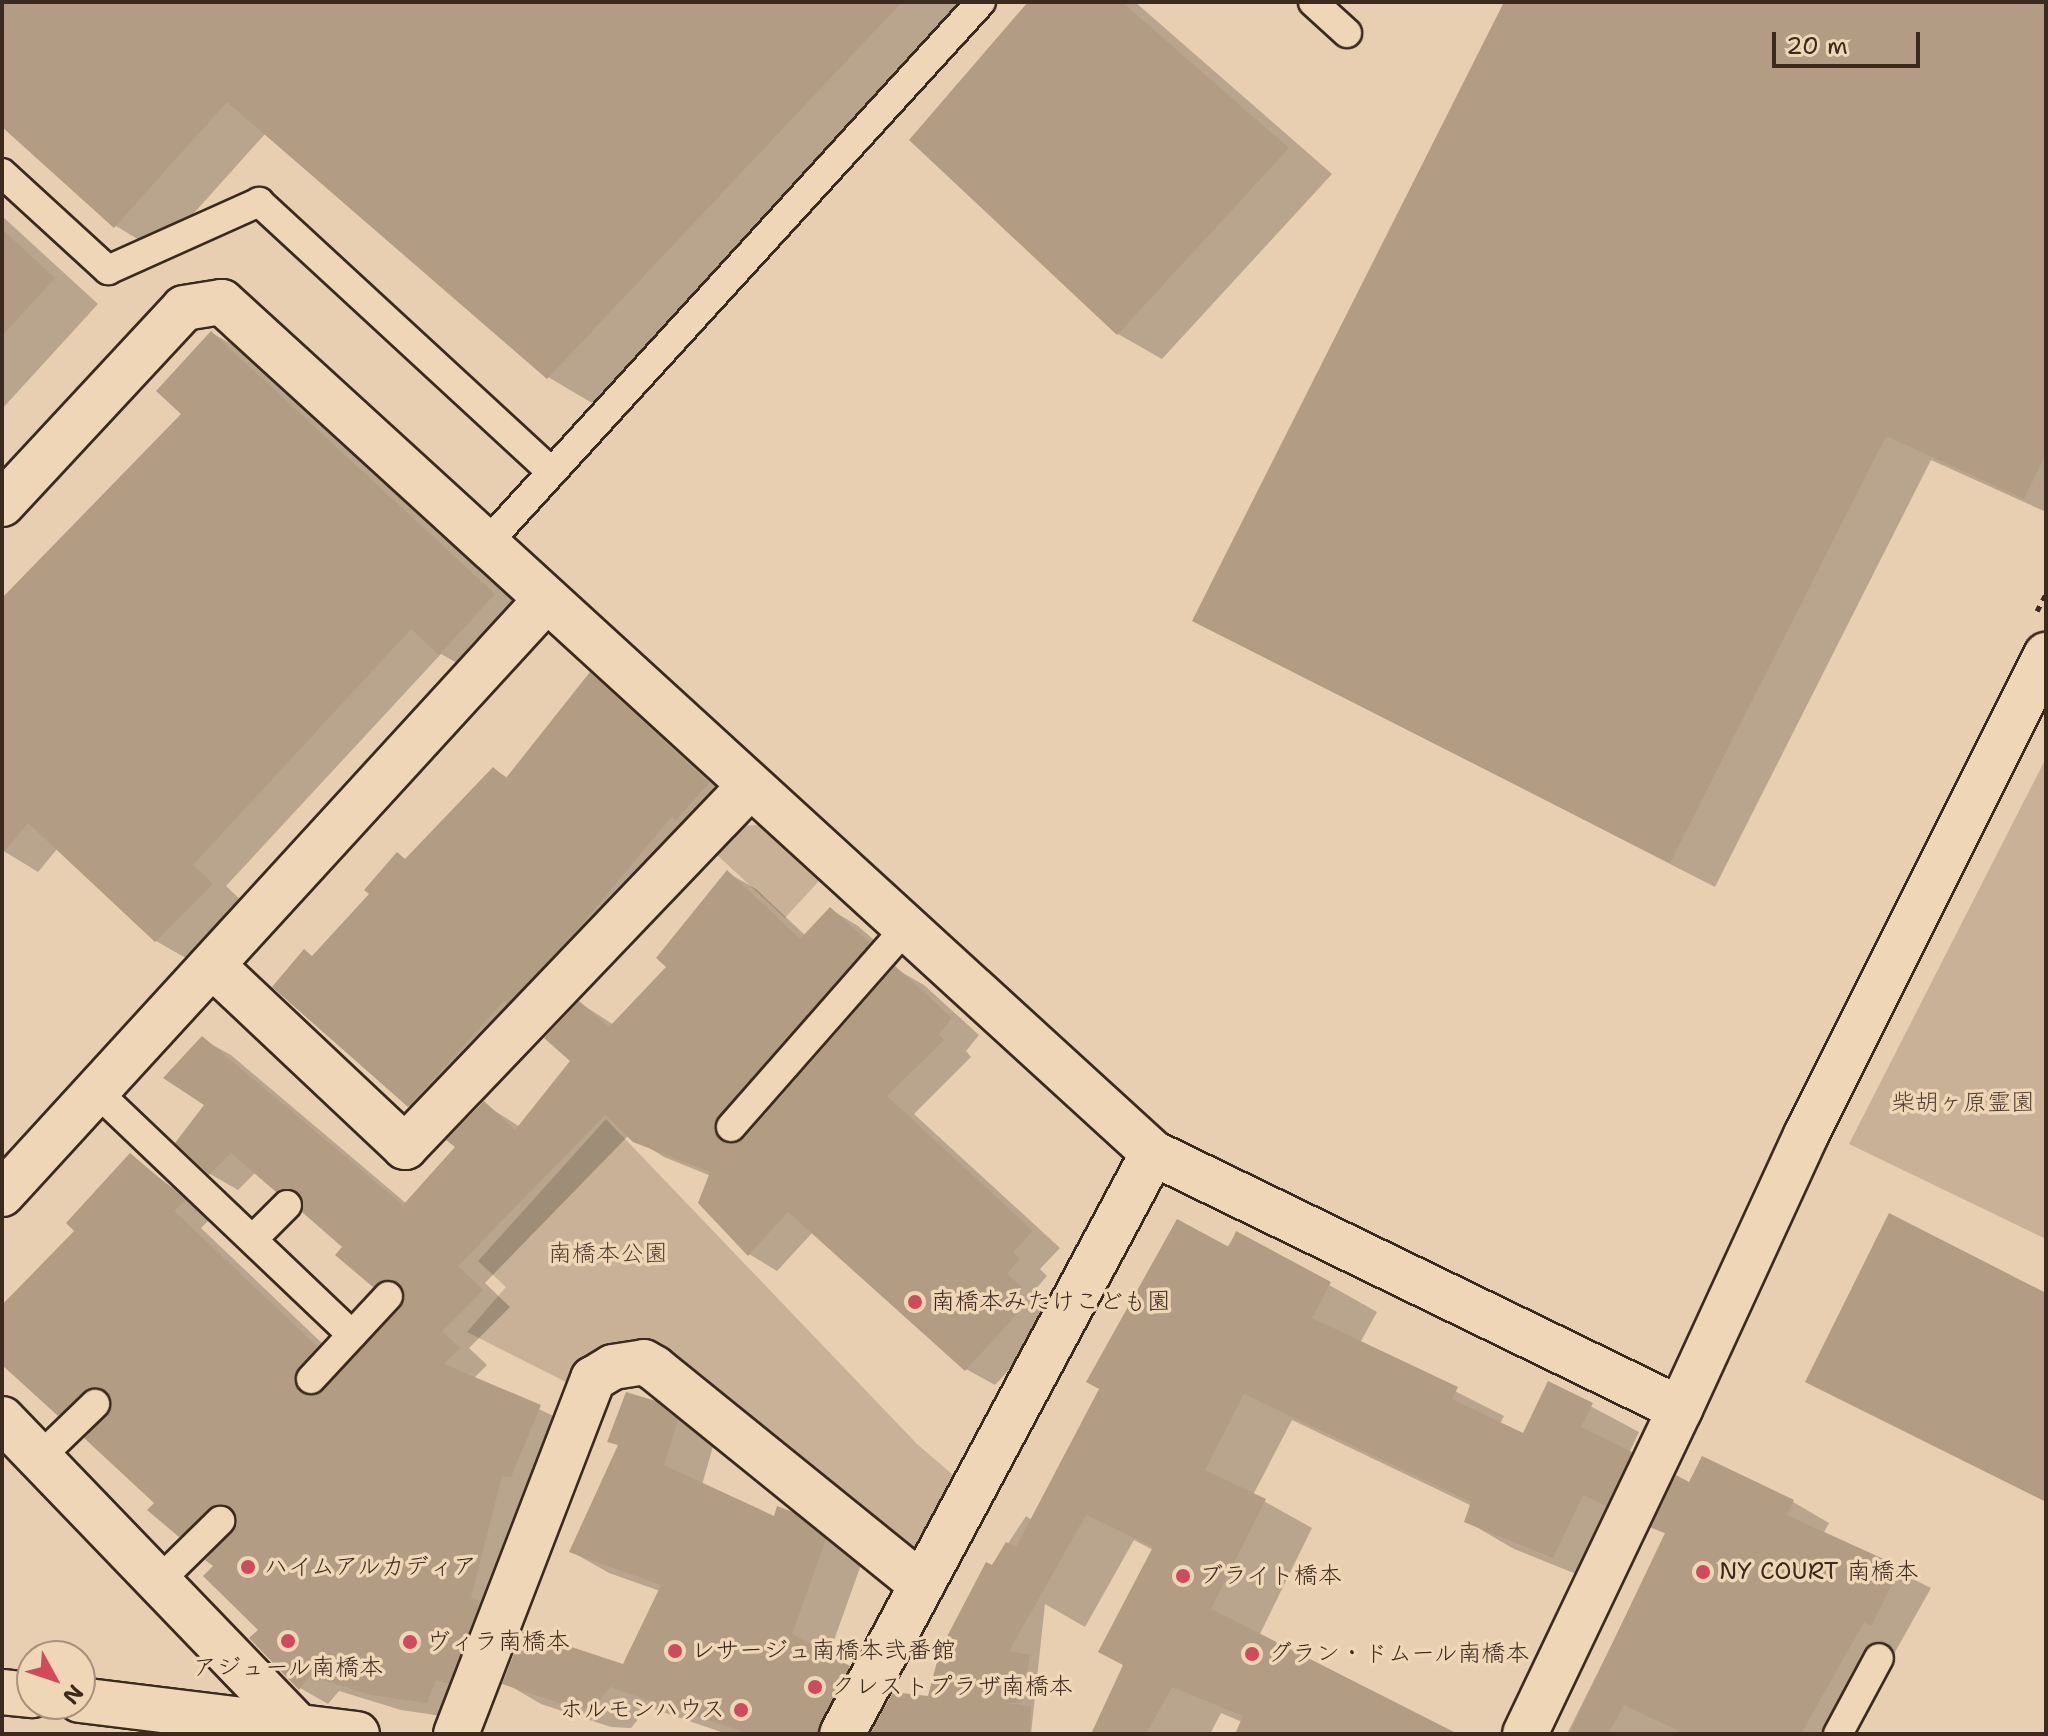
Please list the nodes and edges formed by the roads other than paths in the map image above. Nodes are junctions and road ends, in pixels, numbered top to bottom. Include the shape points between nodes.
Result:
1 (981, 2) edge
2 (1313, 2) edge
3 (1347, 33) dead end
4 (2, 173) edge
5 (552, 472) junction
6 (2, 504) edge
7 (488, 542) junction
8 (546, 600) junction
9 (2046, 655) edge
10 (749, 787) junction
11 (905, 929) junction
12 (213, 966) junction
13 (97, 1092) junction
14 (731, 1127) dead end
15 (1153, 1153) junction
16 (2, 1194) edge
17 (287, 1205) dead end
18 (253, 1239) junction
19 (388, 1296) dead end
20 (352, 1335) junction
21 (311, 1379) dead end
22 (95, 1404) dead end
23 (1680, 1409) junction
24 (2, 1419) edge
25 (39, 1458) junction
26 (220, 1521) dead end
27 (159, 1581) junction
28 (921, 1584) junction
29 (1879, 1658) dead end
30 (96, 1702) edge
31 (296, 1724) junction
32 (344, 1733) edge
33 (456, 1734) edge
34 (842, 1734) edge
35 (1525, 1734) edge
36 (1838, 1734) edge

1 - 5 lane
2 - 3 lane
4 - 5 lane via 108,270 259,202
5 - 7 lane
6 - 7 street via 184,308 222,302
7 - 8 street
8 - 10 street
8 - 12 street
9 - 23 street via 1806,1135
10 - 11 street
10 - 12 street via 405,1147
11 - 14 lane
11 - 15 street
12 - 13 street
13 - 16 street
13 - 18 lane
15 - 23 street
15 - 28 street
17 - 18 lane
18 - 20 lane
19 - 20 lane
20 - 21 lane
22 - 25 lane
23 - 35 street
24 - 25 street
25 - 27 street
26 - 27 lane
27 - 31 street
28 - 33 street via 654,1368 644,1362 613,1367 593,1379
28 - 34 street
29 - 36 lane
30 - 31 street
31 - 32 street

